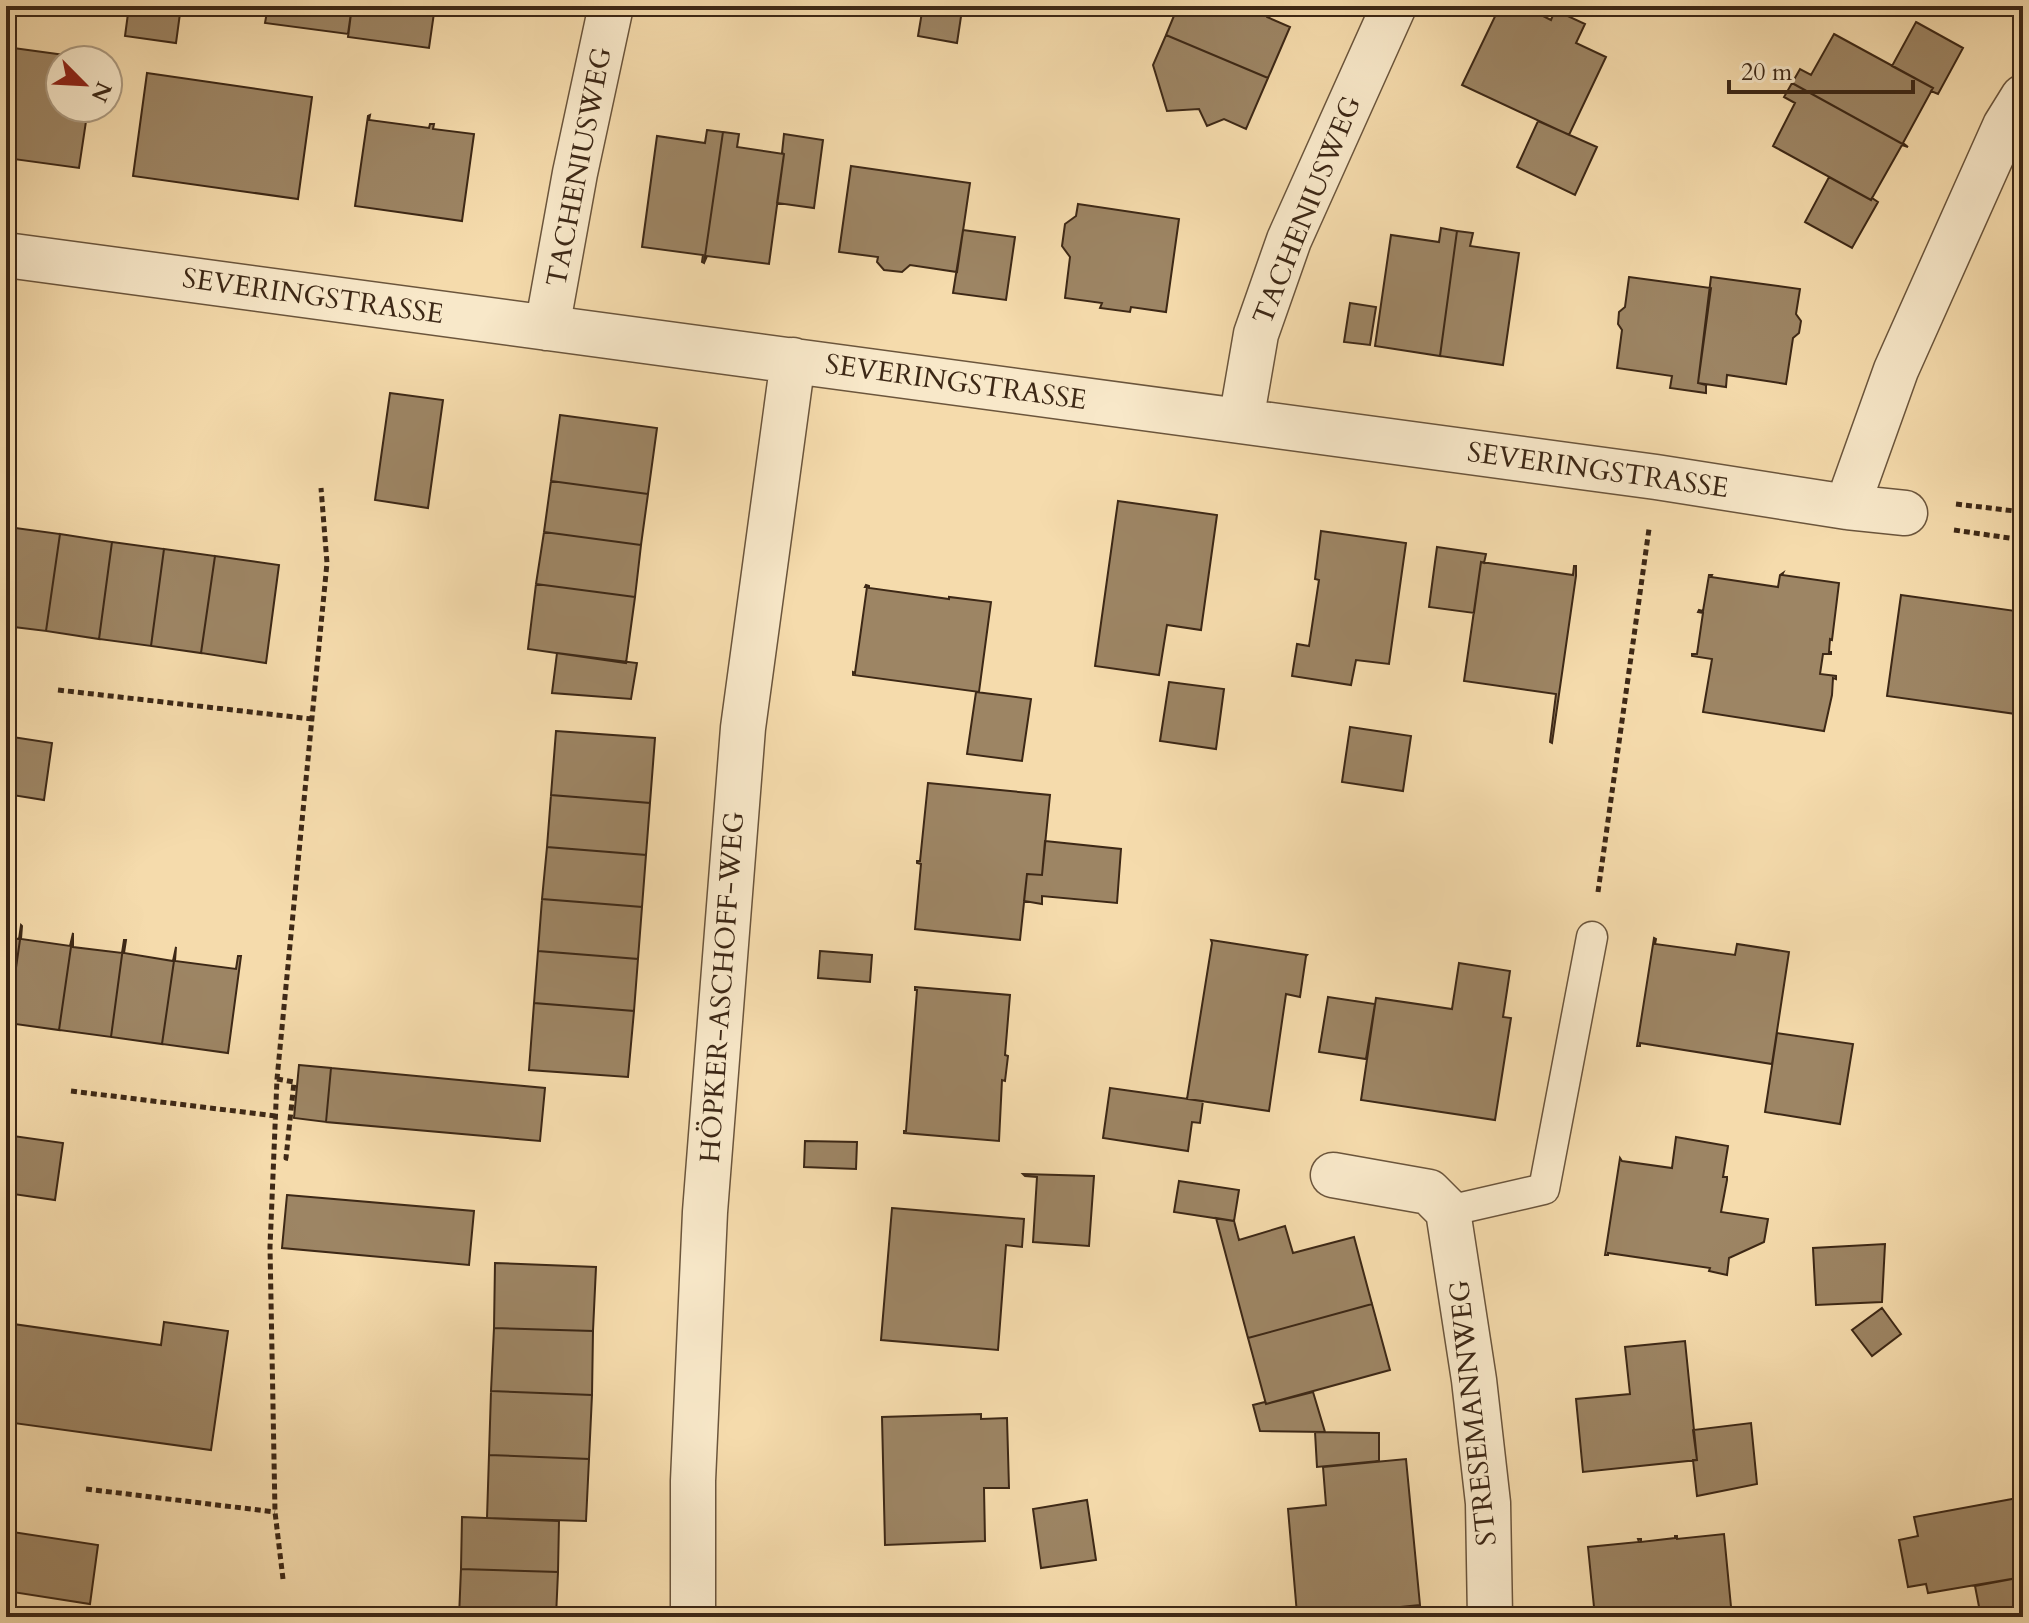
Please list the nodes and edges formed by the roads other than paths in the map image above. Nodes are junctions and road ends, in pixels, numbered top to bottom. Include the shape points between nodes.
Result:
1 (611, 6) edge
2 (1394, 6) edge
3 (2023, 97) edge
4 (6, 255) edge
5 (547, 328) junction
6 (793, 360) junction
7 (1241, 421) junction
8 (1847, 507) junction
9 (1905, 513) road end
10 (1592, 937) road end
11 (1333, 1175) dead end
12 (1448, 1211) junction
13 (693, 1617) edge
14 (1490, 1617) edge

1 - 5 street, TACHENIUSWEG
2 - 7 street, TACHENIUSWEG via 1289,240 1256,334
3 - 8 street via 2005,126 1896,370
4 - 5 street, SEVERINGSTRASSE
5 - 6 street, SEVERINGSTRASSE
6 - 7 street, SEVERINGSTRASSE
6 - 13 street, HÖPKER-ASCHOFF-WEG via 743,728 705,1212 693,1481
7 - 8 street, SEVERINGSTRASSE
8 - 9 street, SEVERINGSTRASSE
10 - 12 lane via 1544,1189
11 - 12 street via 1429,1192
12 - 14 street, STRESEMANNWEG via 1488,1503

